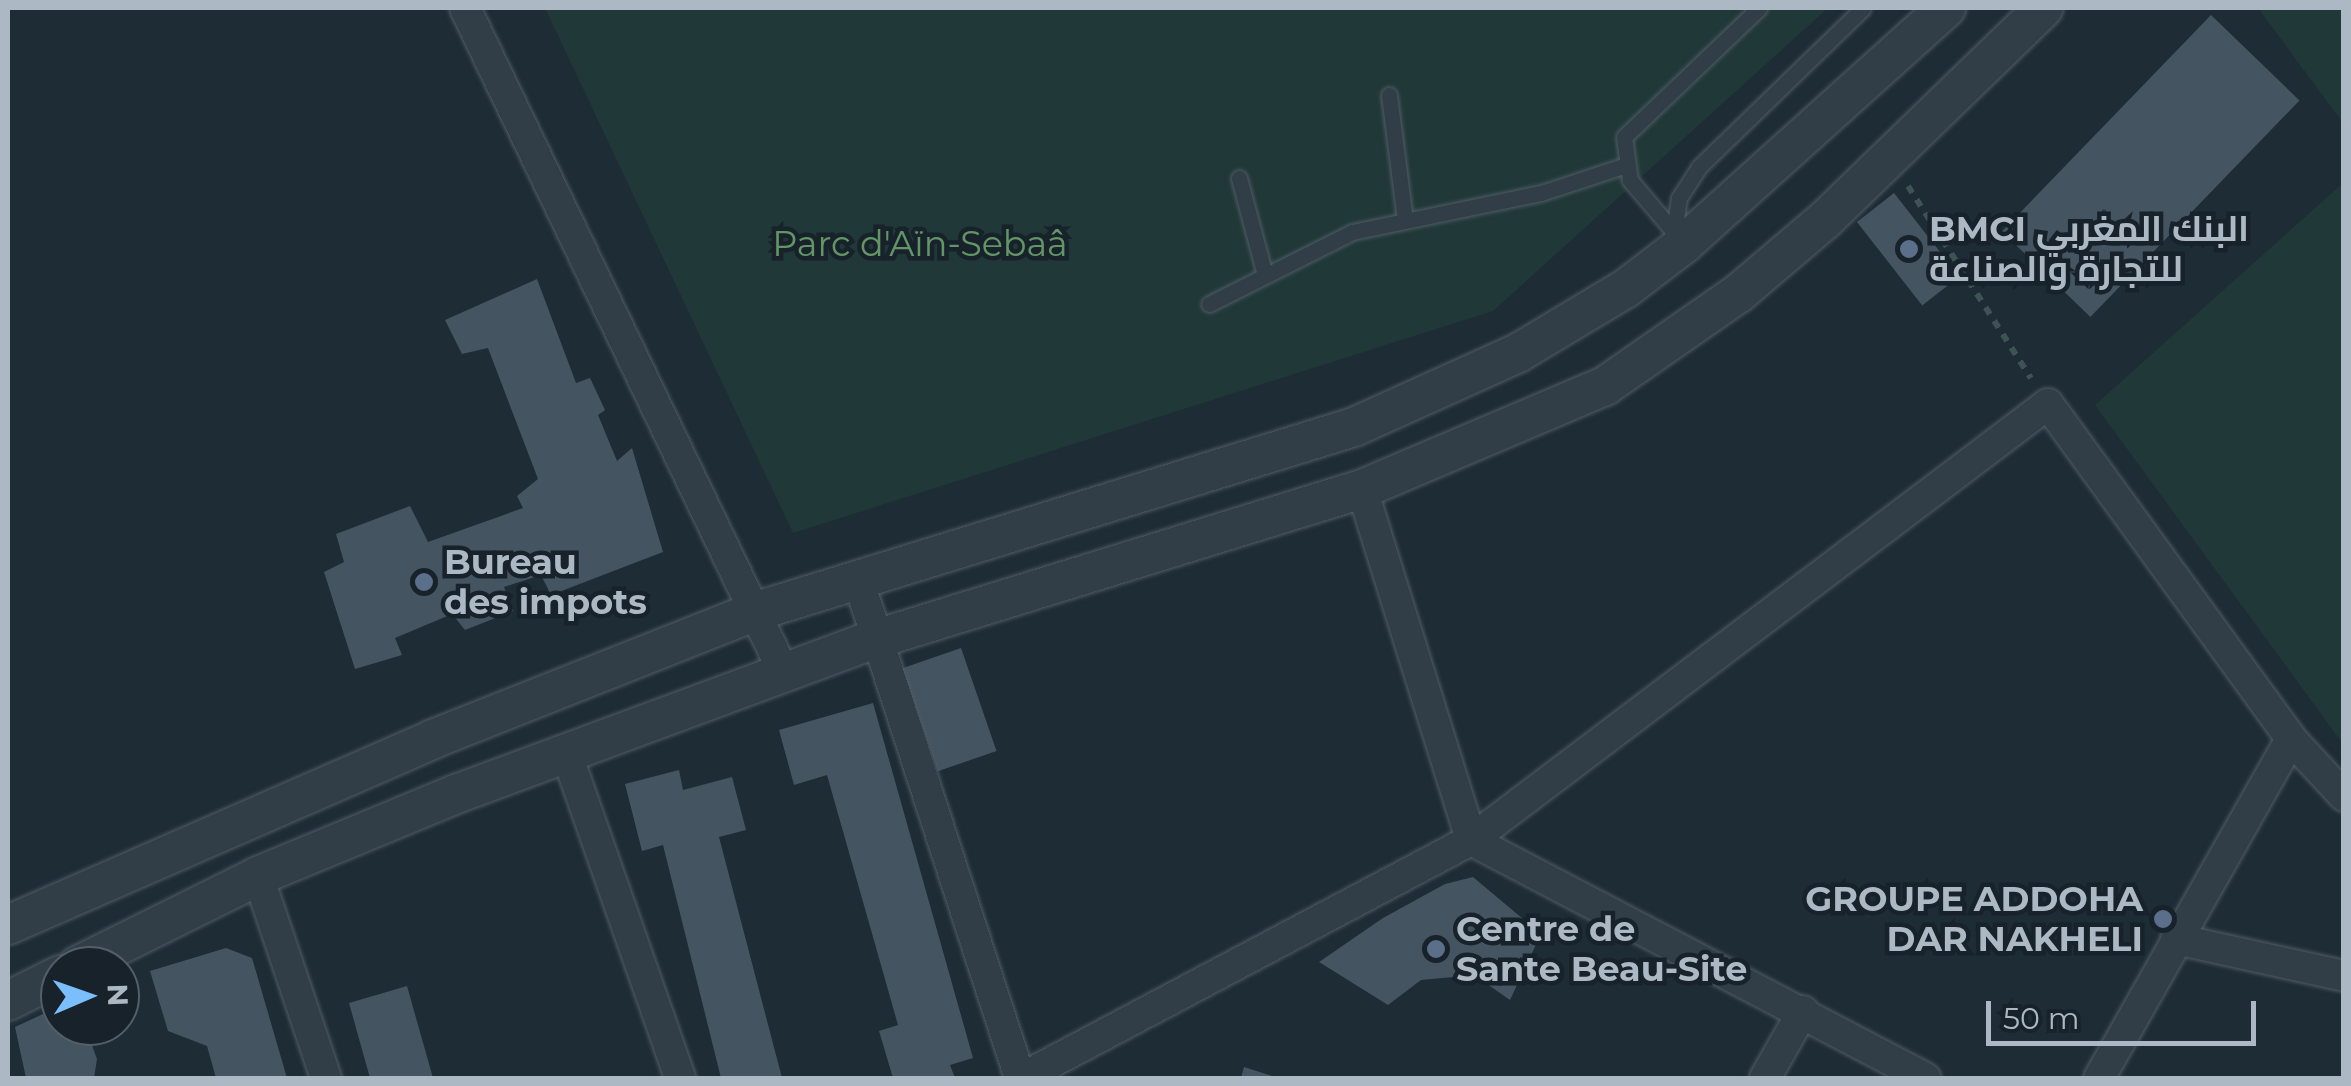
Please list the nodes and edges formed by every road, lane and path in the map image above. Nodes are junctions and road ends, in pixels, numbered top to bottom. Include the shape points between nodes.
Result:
1 (466, 8) edge
2 (1759, 8) edge
3 (1863, 8) edge
4 (1946, 8) edge
5 (2044, 8) edge
6 (1389, 95) dead end
7 (1890, 158) junction
8 (1623, 166) junction
9 (1239, 178) dead end
10 (1405, 220) junction
11 (1679, 238) junction
12 (1265, 275) junction
13 (1208, 304) dead end
14 (2048, 404) junction
15 (1362, 489) junction
16 (858, 579) junction
17 (757, 611) junction
18 (876, 639) junction
19 (784, 673) junction
20 (2291, 739) junction
21 (566, 752) junction
22 (2344, 796) edge
23 (1471, 840) junction
24 (258, 876) junction
25 (8, 925) edge
26 (2176, 939) junction
27 (118, 946) edge
28 (2344, 976) edge
29 (40, 985) edge
30 (8, 1001) edge
31 (1803, 1011) junction
32 (326, 1078) edge
33 (680, 1078) edge
34 (1021, 1078) edge
35 (1765, 1078) edge
36 (1926, 1078) edge
37 (2099, 1078) edge

1 - 17 street
2 - 8 lane via 1632,124 1624,137
3 - 11 lane via 1698,167 1679,198
4 - 11 street
5 - 7 street
6 - 10 lane
7 - 14 path
7 - 15 street via 1740,293 1621,376 1516,428
8 - 10 lane via 1541,193
8 - 11 lane
9 - 12 lane
10 - 12 lane via 1352,232
11 - 16 street via 1518,353 1354,426
12 - 13 lane
14 - 20 street
14 - 23 street
15 - 18 street
15 - 23 street
16 - 17 street
16 - 18 street
17 - 19 street
17 - 25 street via 433,740
18 - 19 street
18 - 34 street
19 - 21 street
20 - 22 street
20 - 26 street
21 - 24 street
21 - 33 street
23 - 31 street
23 - 34 street
24 - 27 street
24 - 32 street
26 - 28 street
26 - 37 street
29 - 30 street
31 - 35 street
31 - 36 street

